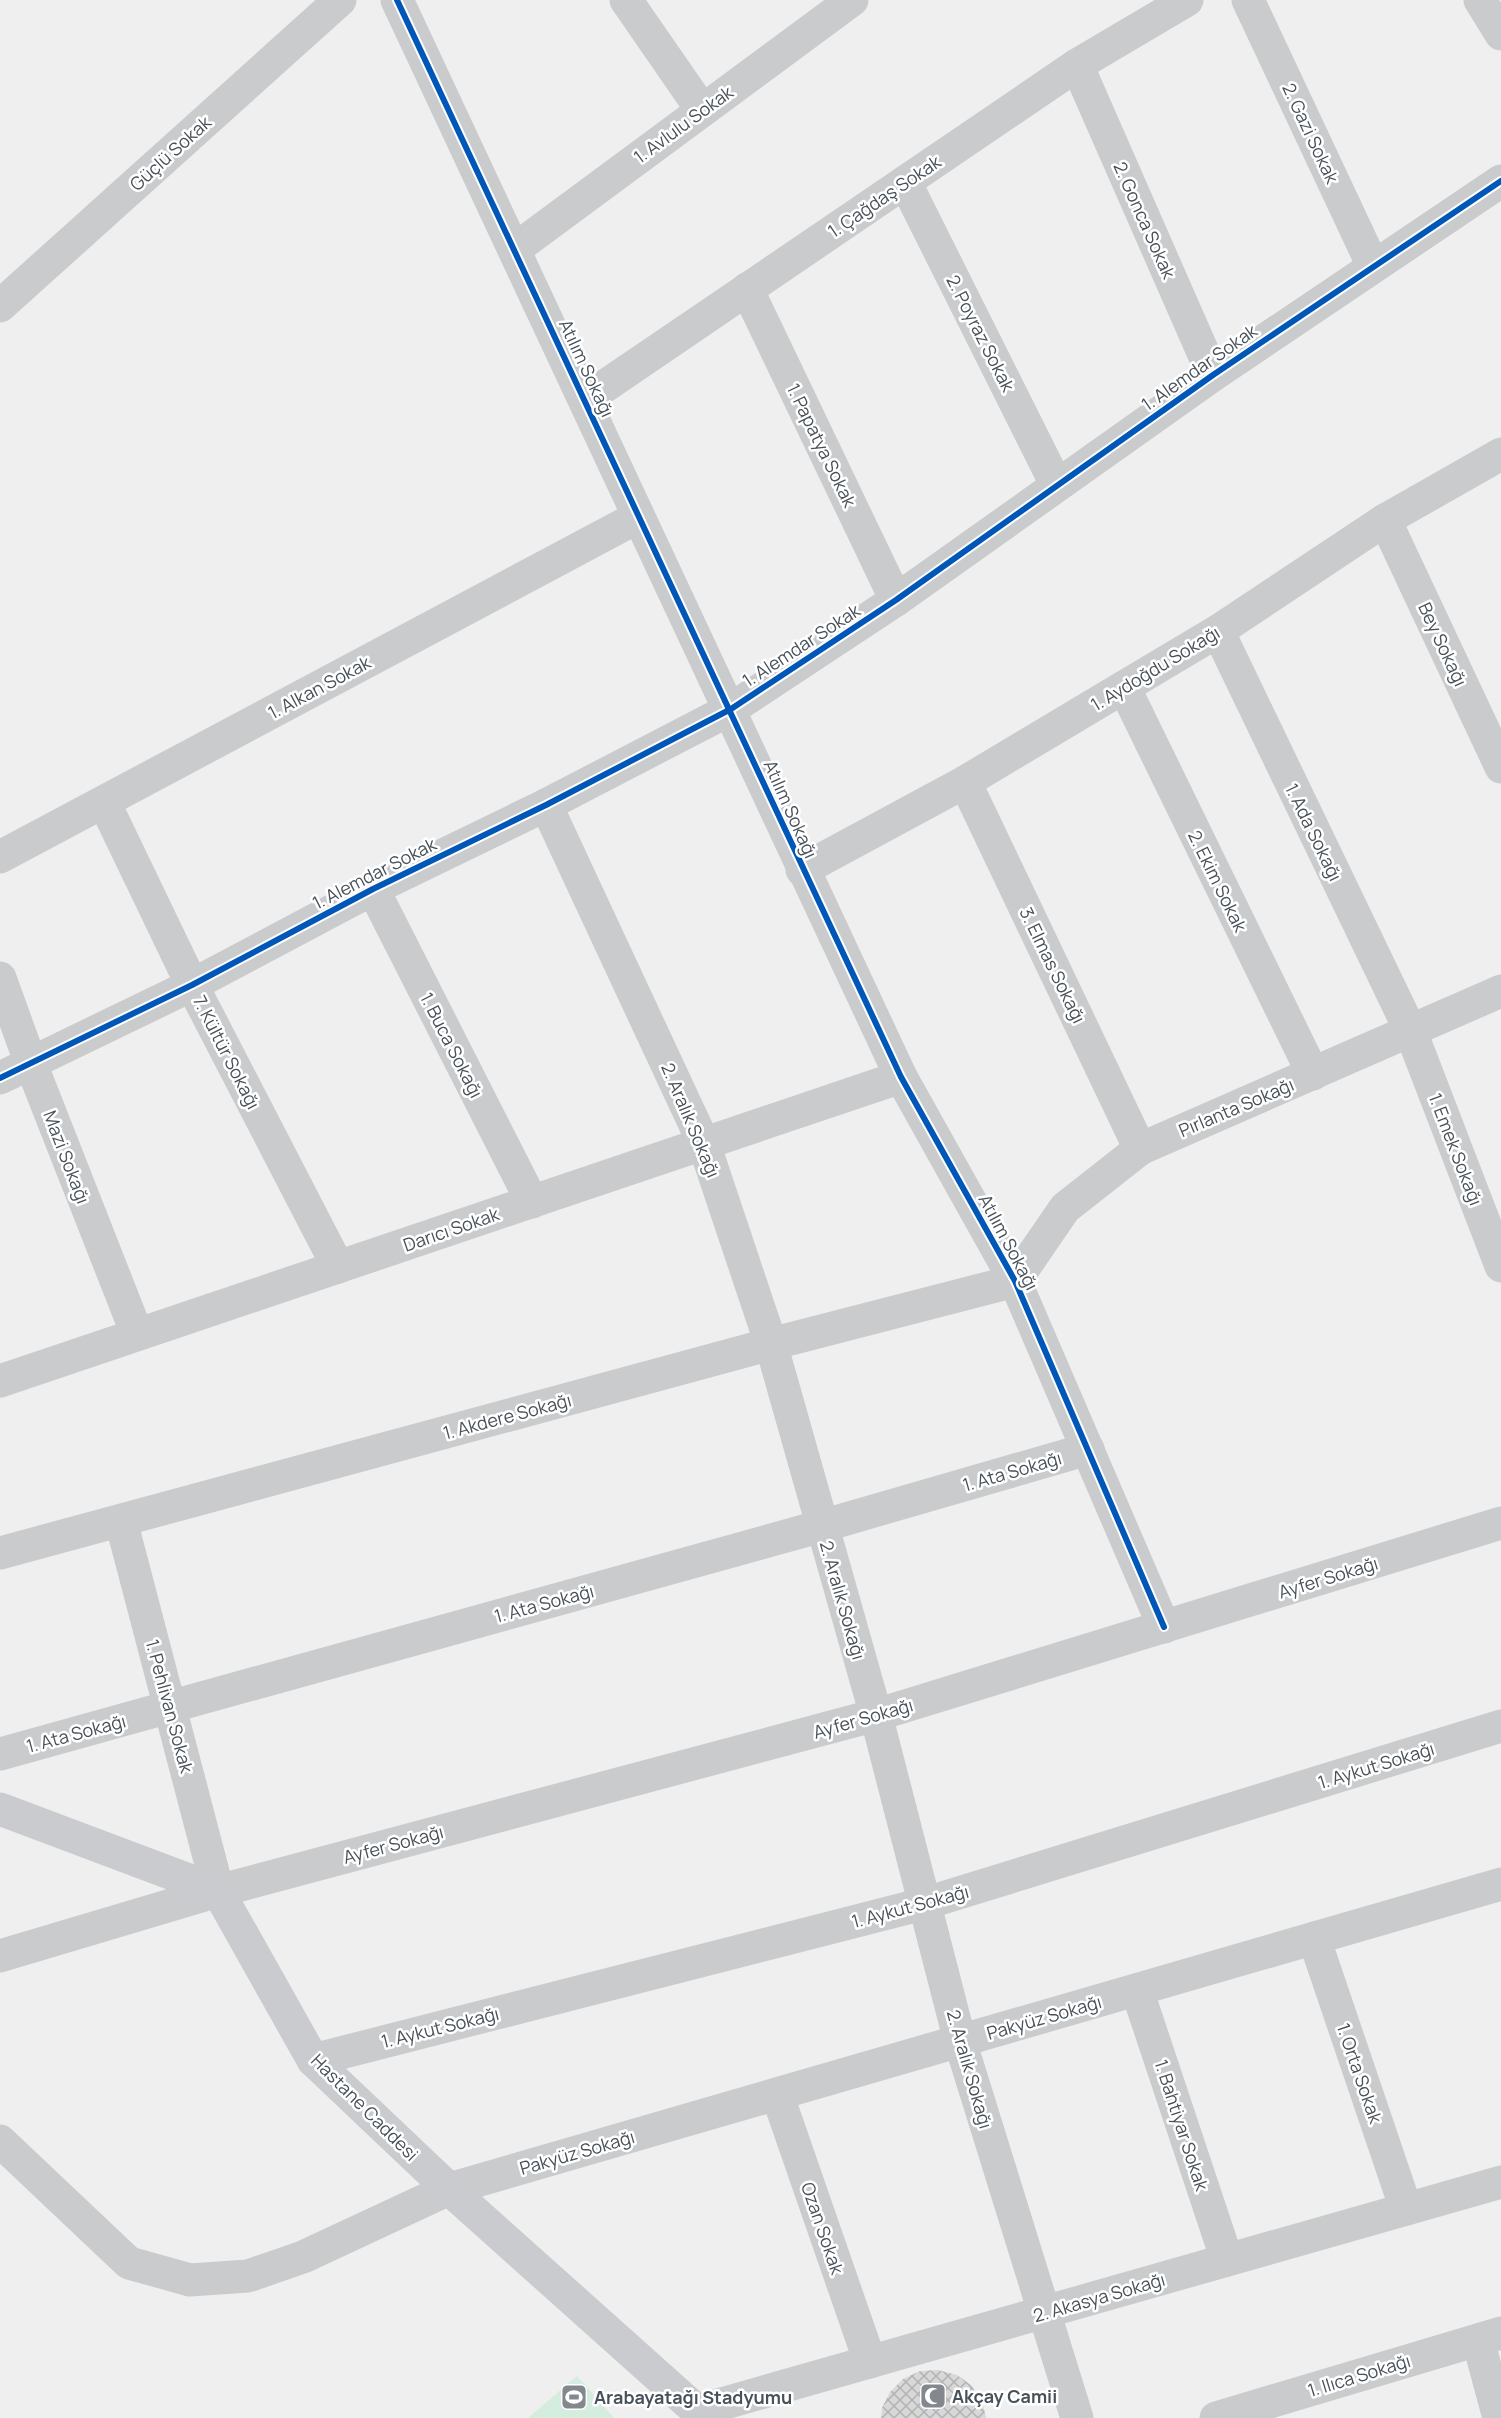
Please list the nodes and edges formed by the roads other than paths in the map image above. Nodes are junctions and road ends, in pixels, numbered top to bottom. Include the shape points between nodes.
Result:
1 (340, 0) edge
2 (397, 0) edge
3 (626, 0) edge
4 (852, 0) edge
5 (1187, 0) edge
6 (1248, 0) edge
7 (1480, 0) edge
8 (1500, 31) edge
9 (1077, 65) junction
10 (702, 110) junction
11 (1501, 181) edge
12 (905, 182) junction
13 (515, 249) junction
14 (1373, 266) junction
15 (747, 289) junction
16 (0, 306) edge
17 (1213, 375) junction
18 (586, 399) junction
19 (1501, 454) edge
20 (1056, 484) junction
21 (638, 517) junction
22 (1385, 520) junction
23 (896, 600) junction
24 (1218, 631) junction
25 (1124, 687) junction
26 (731, 709) junction
27 (1501, 767) edge
28 (965, 782) junction
29 (104, 802) junction
30 (546, 805) junction
31 (0, 857) edge
32 (802, 870) junction
33 (373, 889) junction
34 (0, 978) edge
35 (192, 985) junction
36 (1501, 991) edge
37 (1411, 1032) junction
38 (31, 1064) junction
39 (1313, 1074) junction
40 (901, 1077) junction
41 (0, 1078) edge
42 (704, 1144) junction
43 (1140, 1149) junction
44 (532, 1202) junction
45 (1501, 1266) edge
46 (338, 1267) junction
47 (1015, 1281) junction
48 (137, 1334) junction
49 (771, 1344) junction
50 (0, 1381) edge
51 (1088, 1449) junction
52 (121, 1521) junction
53 (1501, 1523) edge
54 (822, 1526) junction
55 (0, 1554) edge
56 (1164, 1627) junction
57 (170, 1707) junction
58 (876, 1715) junction
59 (1501, 1726) edge
60 (0, 1754) edge
61 (0, 1809) edge
62 (1499, 1889) edge
63 (218, 1891) junction
64 (923, 1904) junction
65 (1314, 1938) junction
66 (0, 1956) edge
67 (1137, 1990) junction
68 (960, 2041) junction
69 (313, 2060) junction
70 (777, 2094) junction
71 (0, 2141) edge
72 (1501, 2182) edge
73 (449, 2189) junction
74 (1406, 2209) junction
75 (1227, 2260) junction
76 (1044, 2313) junction
77 (1490, 2336) edge
78 (870, 2362) junction
79 (701, 2414) edge
80 (1077, 2418) edge
81 (1216, 2418) edge
82 (1499, 2418) edge

1 - 16 street, Güçlü Sokak
2 - 13 street, Atılım Sokağı
3 - 10 street
4 - 10 street, 1. Avlulu Sokak
5 - 9 street, 1. Çağdaş Sokak
6 - 14 street, 2. Gazi Sokak
7 - 8 street
9 - 12 street, 1. Çağdaş Sokak
9 - 17 street, 2. Gonca Sokak
10 - 13 street, 1. Avlulu Sokak
11 - 14 street, 1. Alemdar Sokak
12 - 15 street, 1. Çağdaş Sokak
12 - 20 street, 2. Poyraz Sokak
13 - 18 street, Atılım Sokağı
14 - 17 street, 1. Alemdar Sokak
15 - 18 street, 1. Çağdaş Sokak
15 - 23 street, 1. Papatya Sokak
17 - 20 street, 1. Alemdar Sokak
18 - 21 street, Atılım Sokağı
19 - 22 street, 1. Aydoğdu Sokağı
20 - 23 street, 1. Alemdar Sokak
21 - 26 street, Atılım Sokağı
21 - 29 street, 1. Alkan Sokak
22 - 24 street, 1. Aydoğdu Sokağı
22 - 27 street, Bey Sokağı
23 - 26 street, 1. Alemdar Sokak
24 - 25 street, 1. Aydoğdu Sokağı
24 - 37 street, 1. Ada Sokağı
25 - 28 street, 1. Aydoğdu Sokağı
25 - 39 street, 2. Ekim Sokak
26 - 30 street, 1. Alemdar Sokak
26 - 32 street, Atılım Sokağı
28 - 32 street, 1. Aydoğdu Sokağı
28 - 43 street, 3. Elmas Sokağı
29 - 31 street, 1. Alkan Sokak
29 - 35 street, 7. Kültür Sokağı
30 - 33 street, 1. Alemdar Sokak
30 - 42 street, 2. Aralık Sokağı
32 - 40 street, Atılım Sokağı
33 - 35 street, 1. Alemdar Sokak
33 - 44 street, 1. Buca Sokağı
34 - 38 street, Mazi Sokağı
35 - 38 street, 1. Alemdar Sokak
35 - 46 street, 7. Kültür Sokağı
36 - 37 street, Pırlanta Sokağı
37 - 39 street, Pırlanta Sokağı
37 - 45 street, 1. Emek Sokağı
38 - 41 street, 1. Alemdar Sokak
38 - 48 street, Mazi Sokağı
39 - 43 street, Pırlanta Sokağı
40 - 42 street, Darıcı Sokak
40 - 47 street, Atılım Sokağı
42 - 44 street, Darıcı Sokak
42 - 49 street, 2. Aralık Sokağı
43 - 47 street, Pırlanta Sokağı via 1065,1208
44 - 46 street, Darıcı Sokak
46 - 48 street, Darıcı Sokak
47 - 49 street, 1. Akdere Sokağı
47 - 51 street, Atılım Sokağı
48 - 50 street, Darıcı Sokak
49 - 52 street, 1. Akdere Sokağı
49 - 54 street, 2. Aralık Sokağı
51 - 54 street, 1. Ata Sokağı
51 - 56 street, Atılım Sokağı
52 - 55 street, 1. Akdere Sokağı
52 - 57 street, 1. Pehlivan Sokak
53 - 56 street, Ayfer Sokağı
54 - 57 street, 1. Ata Sokağı
54 - 58 street, 2. Aralık Sokağı
56 - 58 street, Ayfer Sokağı
57 - 60 street, 1. Ata Sokağı
57 - 63 street, 1. Pehlivan Sokak
58 - 63 street, Ayfer Sokağı
58 - 64 street, 2. Aralık Sokağı
59 - 64 street, 1. Aykut Sokağı
61 - 63 main road
62 - 65 street, Pakyüz Sokağı
63 - 66 street, Ayfer Sokağı
63 - 69 main road, Hastane Caddesi
64 - 68 street, 2. Aralık Sokağı
64 - 69 street, 1. Aykut Sokağı
65 - 67 street, Pakyüz Sokağı
65 - 74 street, 1. Orta Sokak
67 - 68 street, Pakyüz Sokağı
67 - 75 street, 1. Bahtiyar Sokak
68 - 70 street, Pakyüz Sokağı
68 - 76 street, 2. Aralık Sokağı
69 - 73 main road, Hastane Caddesi
70 - 73 street, Pakyüz Sokağı
70 - 78 street, Ozan Sokak
71 - 73 street, Pakyüz Sokağı via 129,2263 190,2280 248,2276 303,2257
72 - 74 street, 2. Akasya Sokağı
73 - 79 main road, Hastane Caddesi
74 - 75 street, 2. Akasya Sokağı
75 - 76 street, 2. Akasya Sokağı
76 - 78 street, 2. Akasya Sokağı
76 - 80 street, 2. Aralık Sokağı
77 - 81 street, 1. Ilıca Sokağı
77 - 82 street
78 - 79 street, 2. Akasya Sokağı

